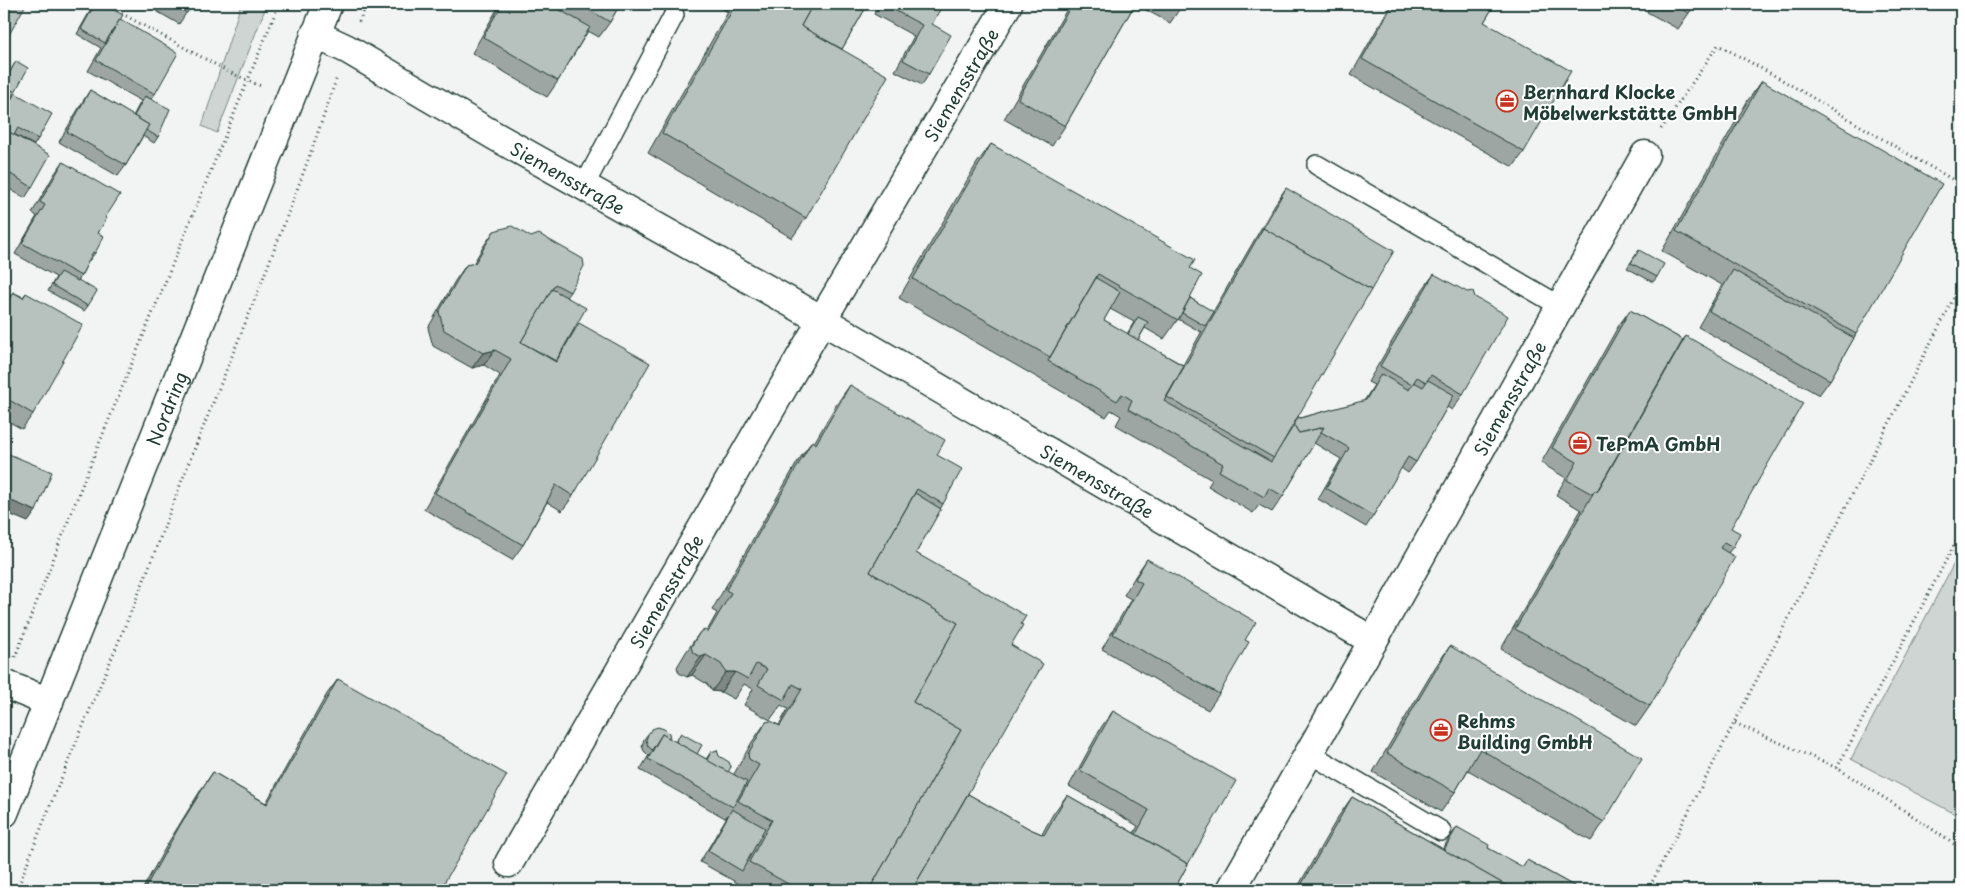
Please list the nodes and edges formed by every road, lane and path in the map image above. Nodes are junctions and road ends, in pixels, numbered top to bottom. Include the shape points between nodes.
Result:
1 (104, 4) edge
2 (279, 4) edge
3 (328, 4) edge
4 (367, 4) edge
5 (1008, 4) edge
6 (674, 15) dead end
7 (315, 34) junction
8 (347, 49) junction
9 (249, 80) junction
10 (289, 98) junction
11 (1644, 155) joint
12 (1317, 165) dead end
13 (1961, 184) edge
14 (584, 186) junction
15 (1961, 284) edge
16 (1560, 306) junction
17 (822, 320) junction
18 (1961, 532) edge
19 (1373, 641) junction
20 (4, 684) edge
21 (49, 702) junction
22 (1735, 723) junction
23 (1309, 753) junction
24 (1837, 768) junction
25 (4, 813) edge
26 (1441, 831) dead end
27 (1961, 849) edge
28 (510, 863) dead end
29 (17, 890) edge
30 (1232, 890) edge
31 (1648, 890) edge

1 - 9 path
2 - 9 path
3 - 7 street, Nordring
4 - 8 path
5 - 17 street, Siemensstraße
6 - 14 lane
7 - 8 street, Siemensstraße
7 - 10 street, Nordring
8 - 14 street, Siemensstraße
8 - 29 path via 262,282
9 - 10 path
9 - 20 path
10 - 21 street, Nordring
11 - 13 path via 1718,45
11 - 16 street, Siemensstraße
12 - 16 lane
14 - 17 street, Siemensstraße
15 - 22 path
16 - 19 street, Siemensstraße
17 - 19 street, Siemensstraße
17 - 28 street, Siemensstraße
18 - 24 path
19 - 23 street, Siemensstraße
20 - 21 street
21 - 25 street, Nordring
22 - 24 path
22 - 31 path
23 - 26 lane
23 - 30 street, Siemensstraße
24 - 27 path

